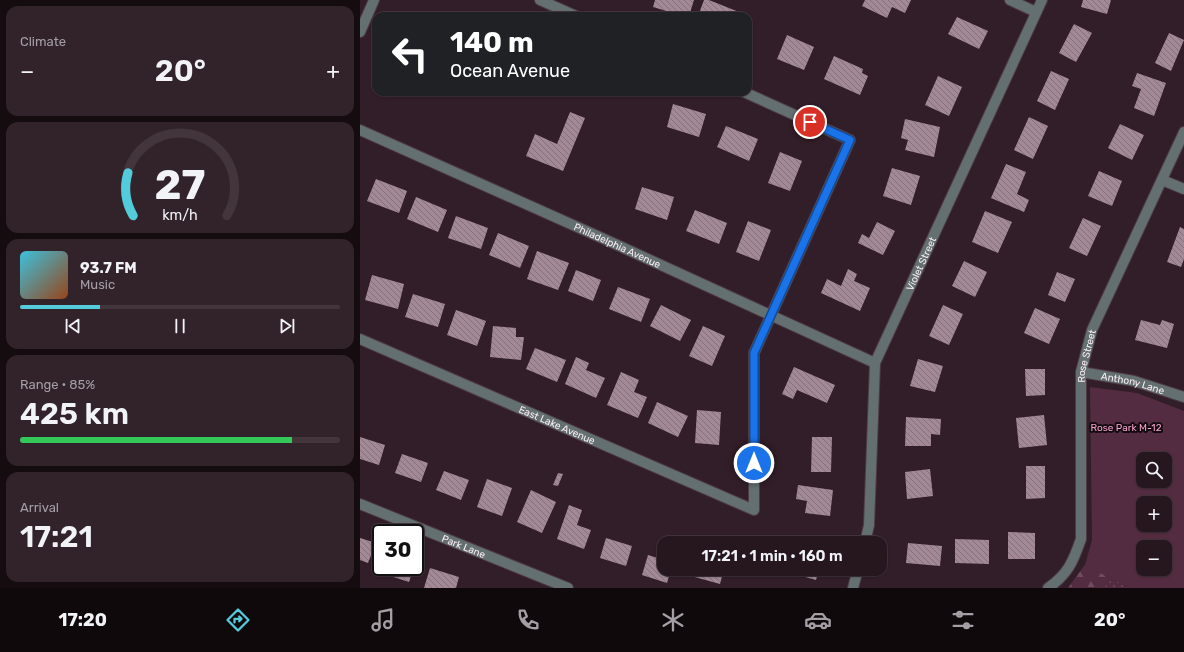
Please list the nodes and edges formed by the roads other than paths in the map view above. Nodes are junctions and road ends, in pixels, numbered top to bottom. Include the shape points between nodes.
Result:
1 (374, 0) edge
2 (540, 0) edge
3 (1010, 0) edge
4 (1042, 0) edge
5 (567, 12) edge
6 (1036, 12) junction
7 (360, 32) edge
8 (752, 96) edge
9 (360, 130) edge
10 (1184, 132) edge
11 (1162, 180) junction
12 (1184, 189) edge
13 (772, 315) junction
14 (360, 339) edge
15 (875, 363) junction
16 (1080, 372) junction
17 (1184, 397) edge
18 (360, 504) edge
19 (867, 536) edge
20 (856, 576) edge
21 (568, 588) edge
22 (853, 588) edge
23 (1048, 588) edge

1 - 7 street
2 - 5 street
3 - 6 street
4 - 6 street, Violet Street
6 - 15 street, Violet Street
8 - 13 street via 850,140
9 - 13 street, Philadelphia Avenue
10 - 11 street, Rose Street
11 - 12 street
11 - 16 street, Rose Street via 1092,330
13 - 14 street, East Lake Avenue via 754,353 754,510
13 - 15 street, Philadelphia Avenue
15 - 19 street, Violet Street
16 - 17 street, Anthony Lane via 1134,380
16 - 23 street, Rose Street via 1081,539 1074,561 1060,579
18 - 21 street, Park Lane
20 - 22 street

